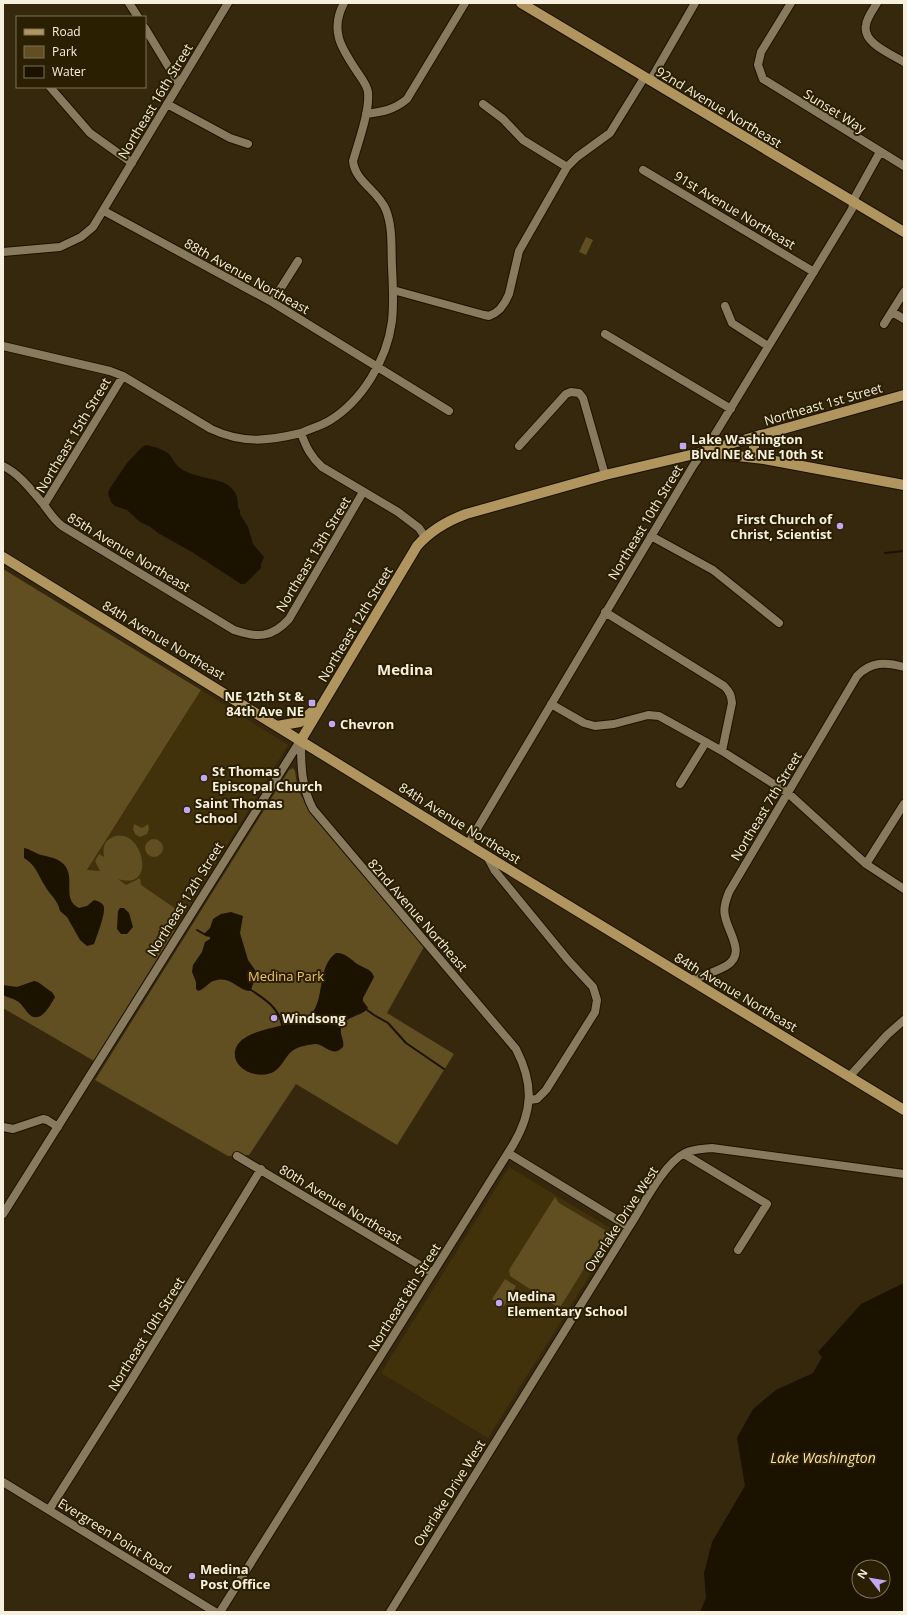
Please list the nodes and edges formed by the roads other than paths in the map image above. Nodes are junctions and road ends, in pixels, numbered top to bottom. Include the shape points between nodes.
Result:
1 (130, 3) edge
2 (228, 3) edge
3 (344, 3) edge
4 (466, 3) edge
5 (521, 3) edge
6 (695, 3) edge
7 (791, 3) edge
8 (877, 3) edge
9 (137, 16) edge
10 (146, 30) edge
11 (904, 62) edge
12 (647, 79) junction
13 (179, 84) junction
14 (51, 88) edge
15 (167, 104) junction
16 (482, 104) dead end
17 (366, 114) junction
18 (248, 144) dead end
19 (880, 152) junction
20 (132, 163) junction
21 (904, 166) edge
22 (567, 167) junction
23 (643, 170) dead end
24 (854, 202) junction
25 (104, 211) junction
26 (904, 232) edge
27 (3, 252) edge
28 (298, 261) dead end
29 (814, 272) junction
30 (394, 290) junction
31 (904, 292) edge
32 (272, 302) junction
33 (725, 306) dead end
34 (892, 312) junction
35 (904, 320) edge
36 (884, 324) dead end
37 (606, 334) dead end
38 (3, 346) edge
39 (768, 346) junction
40 (377, 366) junction
41 (123, 376) junction
42 (904, 395) edge
43 (730, 409) junction
44 (449, 411) dead end
45 (301, 433) junction
46 (760, 435) junction
47 (519, 446) dead end
48 (703, 452) junction
49 (764, 459) junction
50 (3, 466) edge
51 (605, 475) junction
52 (904, 486) edge
53 (363, 492) junction
54 (44, 506) junction
55 (651, 536) junction
56 (426, 537) junction
57 (3, 557) edge
58 (605, 612) junction
59 (778, 622) dead end
60 (260, 636) joint
61 (904, 667) edge
62 (322, 704) junction
63 (551, 704) junction
64 (277, 726) junction
65 (301, 740) junction
66 (706, 742) junction
67 (722, 751) junction
68 (282, 769) junction
69 (301, 771) junction
70 (680, 784) dead end
71 (788, 793) junction
72 (904, 804) edge
73 (468, 844) junction
74 (487, 856) junction
75 (866, 864) junction
76 (904, 890) edge
77 (691, 980) junction
78 (904, 1020) edge
79 (849, 1077) junction
80 (529, 1100) junction
81 (904, 1110) edge
82 (3, 1127) edge
83 (58, 1127) junction
84 (508, 1154) junction
85 (684, 1154) junction
86 (237, 1156) dead end
87 (261, 1169) junction
88 (904, 1174) edge
89 (3, 1214) edge
90 (629, 1227) junction
91 (738, 1250) dead end
92 (433, 1273) junction
93 (3, 1482) edge
94 (49, 1510) junction
95 (215, 1612) edge
96 (220, 1612) edge
97 (390, 1612) edge

1 - 9 street
2 - 13 street, Northeast 16th Street
3 - 17 street via 337,31 340,45 368,92
4 - 17 street via 407,99 388,111
5 - 12 main road, 92nd Avenue Northeast
6 - 12 street
7 - 19 street, Sunset Way via 761,52 758,65 761,76 767,83
8 - 11 street via 867,20 866,33 870,41
10 - 13 street
12 - 22 street via 610,133
12 - 24 main road, 92nd Avenue Northeast
13 - 15 street, Northeast 16th Street
14 - 20 street via 90,133
15 - 18 street via 230,138
15 - 20 street, Northeast 16th Street
16 - 22 street via 503,119 523,140
17 - 30 street via 353,161 354,168 386,208 390,225
19 - 21 street, Sunset Way
19 - 24 street, Northeast 10th Street
20 - 25 street, Northeast 16th Street
22 - 30 street via 519,251 509,294 500,309 489,316
23 - 29 street, 91st Avenue Northeast
24 - 26 main road, 92nd Avenue Northeast
24 - 29 street, Northeast 10th Street
25 - 27 street, Northeast 16th Street via 93,227 71,243
25 - 32 street, 88th Avenue Northeast
28 - 32 street
29 - 39 street, Northeast 10th Street
30 - 40 street via 392,322
31 - 34 street
32 - 40 street, 88th Avenue Northeast
33 - 39 street via 732,322
34 - 35 street
34 - 36 street
37 - 43 street
38 - 41 street
39 - 43 street, Northeast 10th Street
40 - 44 street, 88th Avenue Northeast
40 - 45 street via 367,383 342,412
41 - 45 street via 224,435 257,440 278,439
41 - 54 street, Northeast 15th Street
42 - 46 main road, Northeast 1st Street
43 - 48 street, Northeast 10th Street
45 - 53 street via 313,458 322,467
46 - 48 main road, Northeast 1st Street
46 - 49 main road via 754,442 754,451
47 - 51 street via 566,394 579,393 583,398
48 - 49 main road
48 - 51 main road, Northeast 1st Street
48 - 55 street, Northeast 10th Street
49 - 52 main road
50 - 54 street, 85th Avenue Northeast via 22,480
51 - 56 main road, Northeast 12th Street via 466,514 449,520
53 - 56 street via 398,512 419,528
53 - 60 street, Northeast 13th Street via 289,619 278,630
54 - 60 street, 85th Avenue Northeast via 55,520 68,530 234,630
55 - 58 street, Northeast 10th Street
55 - 59 street via 713,570
56 - 62 main road, Northeast 12th Street via 408,559
57 - 64 main road, 84th Avenue Northeast
58 - 63 street, Northeast 10th Street
58 - 67 street via 729,691 732,702
61 - 71 street, Northeast 7th Street via 880,662 857,676
62 - 64 main road via 300,722
62 - 65 main road, Northeast 12th Street
63 - 66 street via 584,724 595,726 648,715 659,716
63 - 73 street, Northeast 10th Street
64 - 65 main road, 84th Avenue Northeast
65 - 68 street, Northeast 12th Street
65 - 69 street, 82nd Avenue Northeast
65 - 73 main road, 84th Avenue Northeast
66 - 67 street
66 - 70 street
67 - 71 street
68 - 69 street via 294,764
68 - 83 street, Northeast 12th Street
69 - 80 street, 82nd Avenue Northeast via 306,797 321,821 516,1049 527,1074
71 - 75 street
71 - 77 street, Northeast 7th Street via 727,898 724,912 735,942 734,957 726,966
72 - 75 street
73 - 74 main road, 84th Avenue Northeast
74 - 77 main road, 84th Avenue Northeast
74 - 80 street via 495,871 593,987 596,996 595,1012 546,1090 537,1099
75 - 76 street
77 - 79 main road, 84th Avenue Northeast
78 - 79 street via 887,1034
79 - 81 main road, 84th Avenue Northeast
80 - 84 street, Northeast 8th Street via 525,1122
82 - 83 street via 13,1129 43,1119
83 - 89 street, Northeast 12th Street
84 - 90 street
84 - 92 street, Northeast 8th Street
85 - 88 street, Overlake Drive West via 712,1148
85 - 90 street, Overlake Drive West via 662,1175
85 - 91 street via 766,1204
86 - 87 street, 80th Avenue Northeast
87 - 92 street, 80th Avenue Northeast
87 - 94 street, Northeast 10th Street
90 - 97 street, Overlake Drive West
92 - 96 street, Northeast 8th Street
93 - 94 street, Evergreen Point Road
94 - 95 street, Evergreen Point Road

